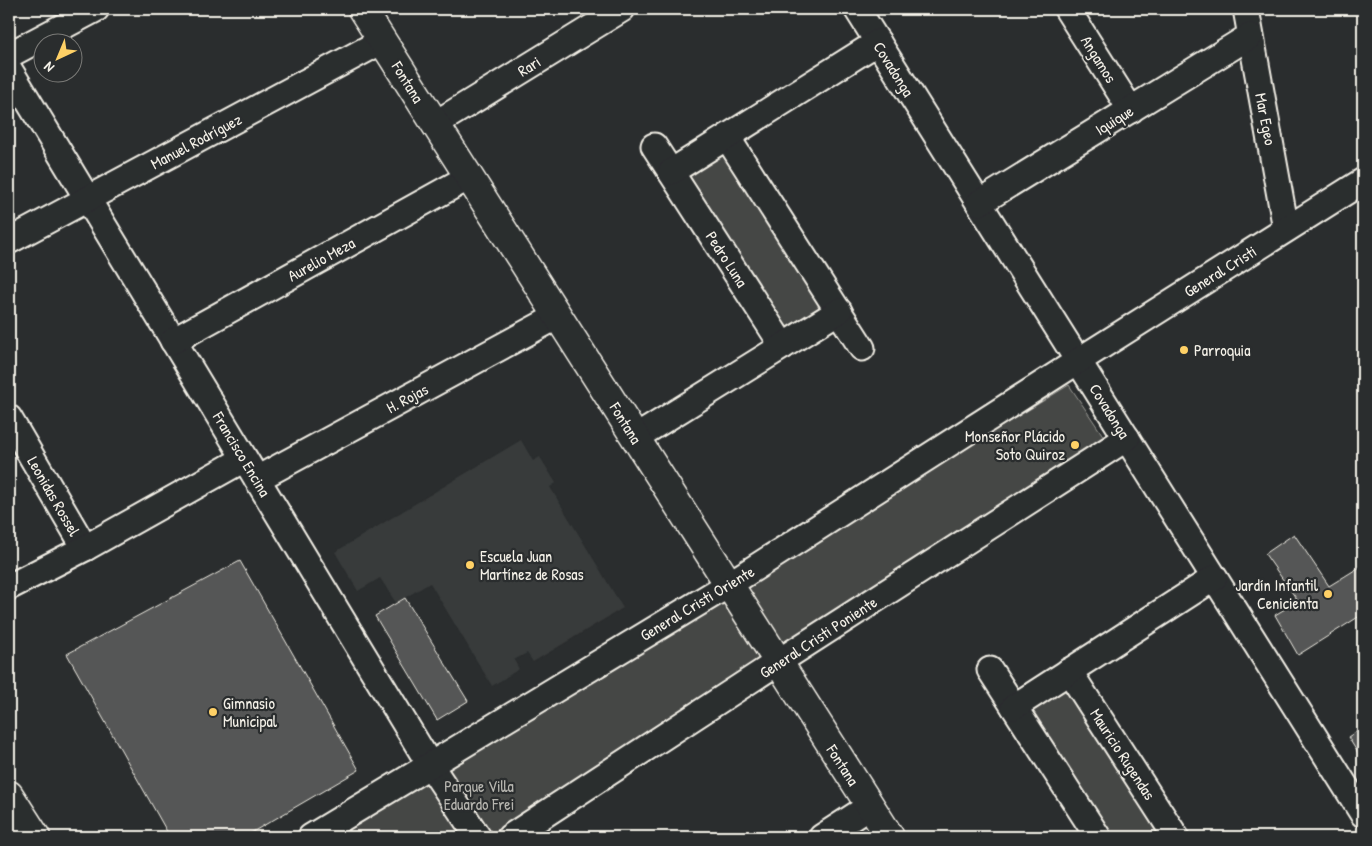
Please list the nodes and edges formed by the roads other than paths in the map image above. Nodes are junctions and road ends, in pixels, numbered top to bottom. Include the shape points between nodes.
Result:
1 (96, 9) edge
2 (362, 9) edge
3 (622, 9) edge
4 (857, 9) edge
5 (1067, 9) edge
6 (1246, 9) edge
7 (1250, 36) junction
8 (382, 41) junction
9 (878, 42) junction
10 (9, 55) edge
11 (9, 69) edge
12 (1131, 110) junction
13 (435, 124) junction
14 (727, 137) junction
15 (654, 146) dead end
16 (671, 172) junction
17 (469, 177) junction
18 (1363, 181) edge
19 (87, 199) junction
20 (979, 203) junction
21 (1286, 230) junction
22 (9, 241) edge
23 (839, 311) junction
24 (558, 316) junction
25 (173, 341) junction
26 (783, 346) junction
27 (862, 348) dead end
28 (1078, 361) junction
29 (9, 418) edge
30 (635, 438) junction
31 (1127, 438) junction
32 (250, 469) junction
33 (85, 548) junction
34 (1214, 578) junction
35 (728, 585) junction
36 (9, 587) edge
37 (778, 662) junction
38 (990, 670) dead end
39 (1069, 671) junction
40 (1014, 707) junction
41 (430, 764) junction
42 (10, 798) edge
43 (870, 806) junction
44 (1363, 814) edge
45 (36, 837) edge
46 (311, 837) edge
47 (478, 837) edge
48 (510, 837) edge
49 (822, 837) edge
50 (890, 837) edge
51 (1098, 837) edge
52 (1176, 837) edge

1 - 10 street
2 - 8 street, Fontana
3 - 13 street, Rari
4 - 9 street, Covadonga
5 - 12 street, Angamos
6 - 7 street, Mar Egeo
7 - 12 street, Iquique
7 - 21 street, Mar Egeo
8 - 13 street, Fontana
8 - 19 street, Manuel Rodríguez
9 - 14 street
9 - 20 street, Covadonga
11 - 19 street, Francisco Encina
12 - 20 street, Iquique
13 - 17 street, Fontana
14 - 16 street
14 - 23 street
15 - 16 street, Pedro Luna
16 - 26 street, Pedro Luna
17 - 24 street, Fontana
17 - 25 street, Aurelio Meza
18 - 21 street, General Cristi
19 - 22 street, Manuel Rodríguez
19 - 25 street, Francisco Encina
20 - 28 street, Covadonga
21 - 28 street, General Cristi
23 - 26 street
23 - 27 street
24 - 30 street, Fontana
24 - 32 street, H. Rojas
25 - 32 street, Francisco Encina
26 - 30 street
28 - 31 street, Covadonga
28 - 35 street, General Cristi Oriente
29 - 33 street, Leonidas Rossel
30 - 35 street, Fontana
31 - 34 street, Covadonga
31 - 37 street, General Cristi Poniente
32 - 33 street, H. Rojas
32 - 41 street, Francisco Encina
33 - 36 street, H. Rojas
34 - 39 street
34 - 44 street, Covadonga
35 - 37 street, Fontana
35 - 41 street, General Cristi Oriente
37 - 43 street, Fontana
37 - 48 street, General Cristi Poniente
38 - 40 street
39 - 40 street
39 - 52 street, Mauricio Rugendas
40 - 51 street
41 - 46 street, General Cristi Oriente
41 - 47 street, Francisco Encina
42 - 45 street
43 - 49 street
43 - 50 street, Fontana

